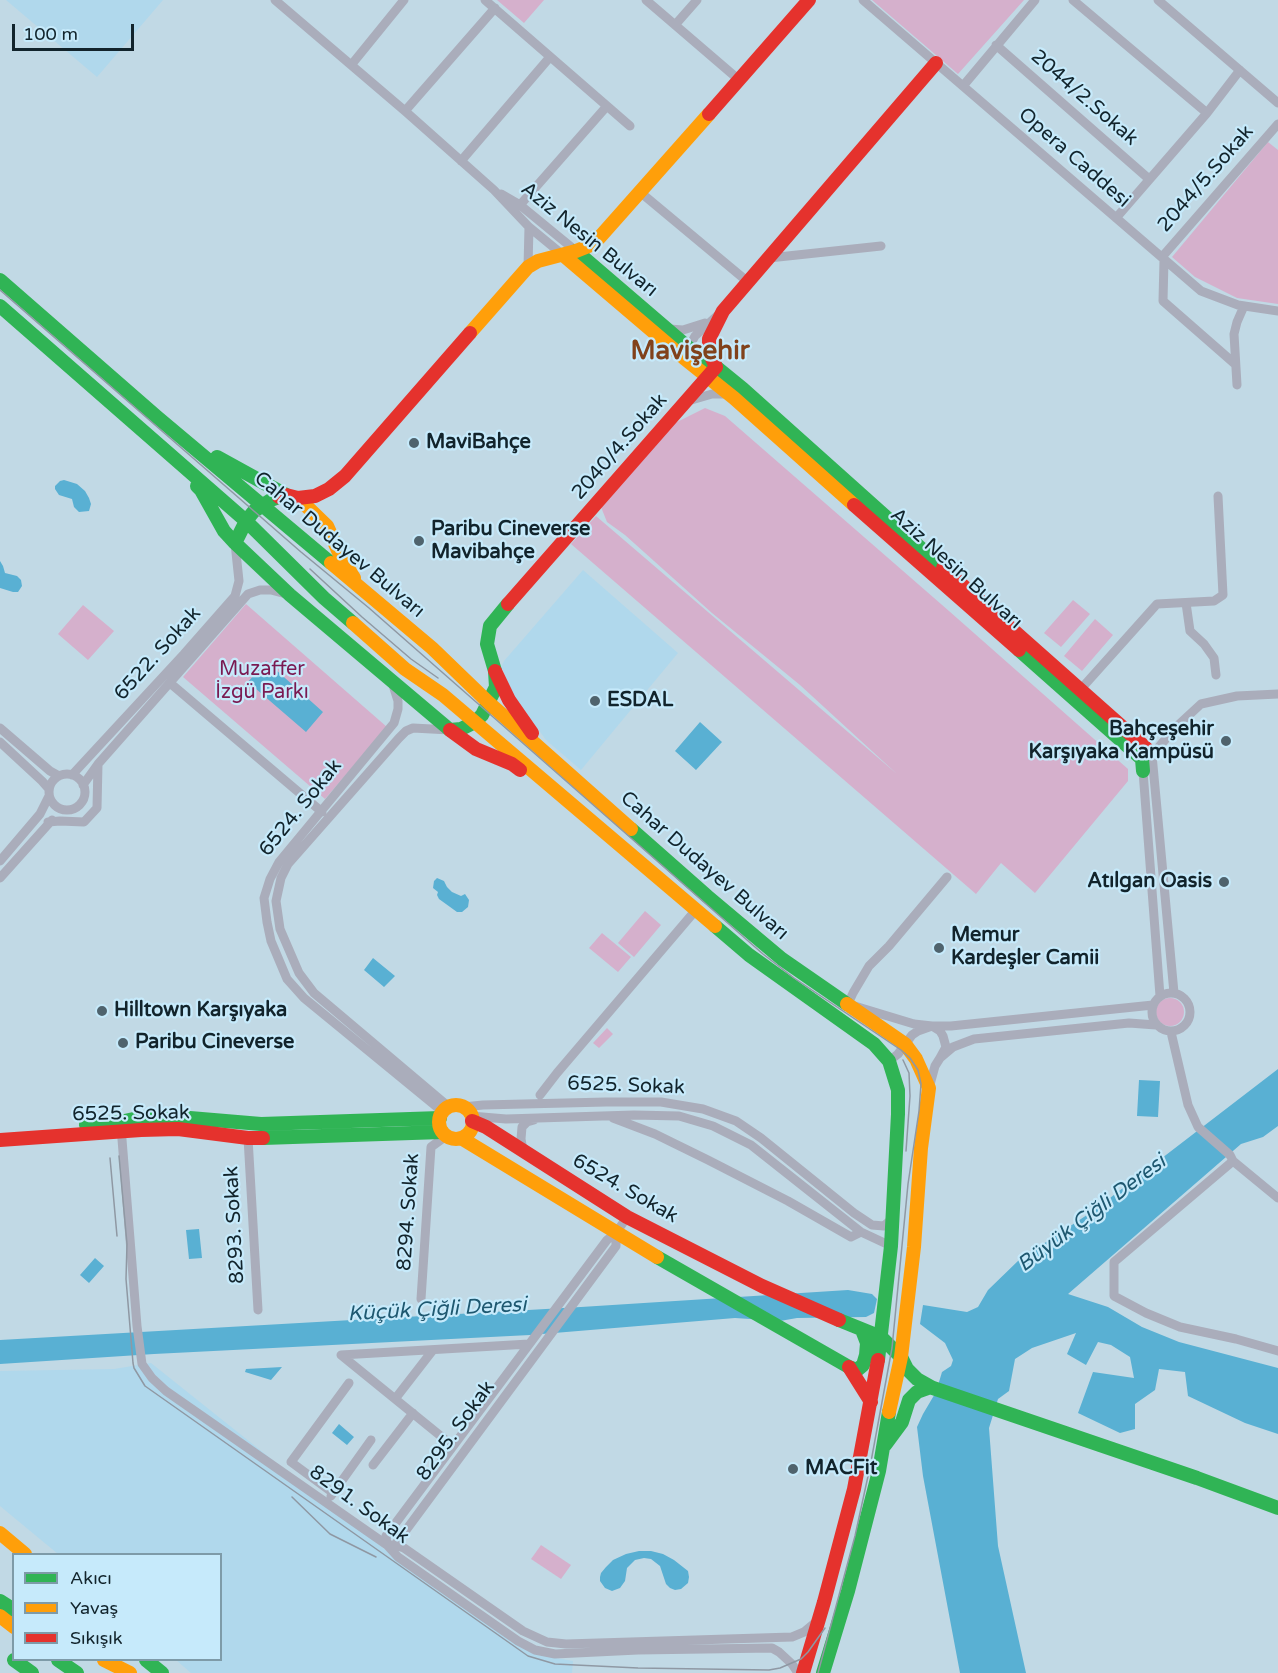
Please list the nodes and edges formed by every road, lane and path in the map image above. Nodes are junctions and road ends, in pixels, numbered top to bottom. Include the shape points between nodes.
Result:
1 (275, 0) edge
2 (404, 0) edge
3 (485, 0) edge
4 (646, 0) edge
5 (697, 0) edge
6 (862, 0) edge
7 (1035, 0) edge
8 (1074, 0) edge
9 (1158, 0) edge
10 (805, 2) edge
11 (495, 8) junction
12 (675, 25) junction
13 (996, 45) junction
14 (550, 57) junction
15 (936, 63) junction
16 (352, 64) junction
17 (1239, 70) junction
18 (738, 80) junction
19 (963, 86) junction
20 (1278, 103) edge
21 (607, 106) junction
22 (405, 111) junction
23 (1207, 113) junction
24 (1278, 124) edge
25 (630, 126) dead end
26 (461, 161) junction
27 (1149, 179) junction
28 (494, 190) junction
29 (640, 192) junction
30 (520, 205) junction
31 (1116, 218) junction
32 (529, 227) junction
33 (881, 246) dead end
34 (570, 253) junction
35 (769, 258) junction
36 (1163, 259) junction
37 (528, 267) junction
38 (0, 280) edge
39 (748, 282) junction
40 (0, 306) edge
41 (1244, 306) junction
42 (723, 311) junction
43 (1278, 311) edge
44 (710, 321) junction
45 (663, 327) junction
46 (686, 353) junction
47 (1235, 364) junction
48 (711, 372) junction
49 (1237, 385) dead end
50 (734, 398) junction
51 (685, 402) junction
52 (157, 417) junction
53 (145, 432) junction
54 (1218, 496) dead end
55 (292, 497) junction
56 (262, 505) junction
57 (246, 521) junction
58 (235, 543) junction
59 (356, 585) junction
60 (290, 595) junction
61 (1186, 603) junction
62 (495, 671) junction
63 (1216, 675) dead end
64 (392, 682) junction
65 (170, 683) junction
66 (1080, 690) junction
67 (1278, 694) edge
68 (489, 703) junction
69 (475, 722) junction
70 (0, 728) edge
71 (450, 730) junction
72 (0, 742) edge
73 (1146, 758) junction
74 (98, 764) junction
75 (563, 769) junction
76 (72, 775) junction
77 (59, 776) junction
78 (83, 784) junction
79 (49, 792) junction
80 (570, 804) junction
81 (66, 810) junction
82 (322, 812) junction
83 (48, 822) junction
84 (0, 861) edge
85 (947, 877) dead end
86 (0, 878) edge
87 (695, 911) junction
88 (1174, 993) junction
89 (1160, 996) junction
90 (848, 1004) junction
91 (1153, 1005) junction
92 (1156, 1025) junction
93 (932, 1026) junction
94 (1171, 1032) junction
95 (905, 1044) junction
96 (940, 1058) junction
97 (889, 1061) junction
98 (929, 1088) junction
99 (540, 1095) dead end
100 (608, 1116) junction
101 (453, 1118) junction
102 (545, 1118) junction
103 (121, 1127) junction
104 (0, 1132) edge
105 (248, 1138) junction
106 (461, 1138) junction
107 (0, 1140) edge
108 (525, 1152) junction
109 (1231, 1158) junction
110 (1278, 1198) edge
111 (627, 1217) junction
112 (892, 1219) junction
113 (861, 1232) junction
114 (616, 1233) junction
115 (891, 1246) junction
116 (421, 1299) dead end
117 (258, 1310) dead end
118 (862, 1330) junction
119 (882, 1337) junction
120 (531, 1342) junction
121 (433, 1350) junction
122 (1278, 1351) edge
123 (901, 1357) junction
124 (849, 1367) junction
125 (349, 1383) dead end
126 (930, 1387) junction
127 (395, 1399) junction
128 (871, 1402) junction
129 (413, 1413) junction
130 (371, 1440) dead end
131 (453, 1446) junction
132 (883, 1448) junction
133 (373, 1465) dead end
134 (333, 1493) junction
135 (326, 1503) junction
136 (1278, 1508) edge
137 (0, 1533) edge
138 (391, 1545) junction
139 (24, 1553) edge
140 (0, 1616) edge
141 (818, 1620) junction
142 (12, 1625) edge
143 (17, 1661) edge
144 (61, 1661) edge
145 (108, 1661) edge
146 (149, 1661) edge
147 (32, 1673) edge
148 (77, 1673) edge
149 (130, 1673) edge
150 (162, 1673) edge
151 (801, 1673) edge
152 (823, 1673) edge

1 - 16 street, Aziz Nesin Bulvarı
2 - 16 street
3 - 11 street
4 - 12 street
5 - 12 street
6 - 15 street, Opera Caddesi
7 - 13 street
8 - 23 street
9 - 17 street
10 - 18 main road
11 - 14 street
11 - 22 street
12 - 18 street
13 - 19 street
13 - 27 street, 2044/2.Sokak
14 - 21 street
14 - 26 street
15 - 19 street, Opera Caddesi
15 - 35 main road
16 - 22 street, Aziz Nesin Bulvarı
17 - 20 street
17 - 23 street
18 - 29 main road
19 - 31 street, Opera Caddesi
21 - 25 street
21 - 30 street
22 - 26 street, Aziz Nesin Bulvarı
23 - 27 street
24 - 36 street, 2044/5.Sokak
26 - 28 street, Aziz Nesin Bulvarı
27 - 31 street
28 - 30 street, Aziz Nesin Bulvarı
28 - 32 street, Aziz Nesin Bulvarı
29 - 34 main road via 591,245
29 - 39 street
30 - 34 street, Aziz Nesin Bulvarı
31 - 36 street, Opera Caddesi
32 - 34 street, Aziz Nesin Bulvarı
32 - 37 street
33 - 35 street
34 - 37 main road
34 - 45 main road, Aziz Nesin Bulvarı
34 - 46 main road, Aziz Nesin Bulvarı
35 - 39 main road
36 - 41 street, Opera Caddesi via 1201,291
36 - 47 street via 1163,301
37 - 55 main road via 345,476 315,496
38 - 52 main road, Cahar Dudayev Bulvarı
39 - 42 main road
40 - 53 main road, Cahar Dudayev Bulvarı
41 - 43 street, Opera Caddesi
41 - 47 street via 1234,334
42 - 44 street
42 - 48 main road via 709,339
44 - 45 street via 683,330
44 - 46 street
45 - 46 main road, Aziz Nesin Bulvarı
46 - 48 main road, Aziz Nesin Bulvarı
47 - 49 street
48 - 50 main road, Aziz Nesin Bulvarı
48 - 51 main road, 2040/4.Sokak
48 - 66 main road, Aziz Nesin Bulvarı
50 - 51 street via 712,394
50 - 73 main road, Aziz Nesin Bulvarı
51 - 62 main road, 2040/4.Sokak via 490,626 487,644
52 - 55 main road via 225,463
52 - 56 main road, Cahar Dudayev Bulvarı
53 - 57 main road, Cahar Dudayev Bulvarı
53 - 58 main road via 201,490
54 - 61 street via 1223,595 1214,602
55 - 56 main road
55 - 59 main road via 327,526
56 - 57 main road
56 - 59 main road, Cahar Dudayev Bulvarı
57 - 58 main road
57 - 69 main road, Cahar Dudayev Bulvarı via 360,631
58 - 60 main road
58 - 76 street, 6522. Sokak via 240,581 235,596
59 - 68 main road, Cahar Dudayev Bulvarı via 432,648
60 - 64 main road
60 - 65 street, 6522. Sokak via 271,590 248,594
61 - 63 street via 1190,631 1214,658
61 - 66 street via 1157,604
62 - 68 main road via 496,687
62 - 75 main road via 526,726
64 - 71 main road
64 - 82 street, 6524. Sokak via 398,701 394,723
65 - 74 street, 6522. Sokak
65 - 82 street
66 - 73 main road, Aziz Nesin Bulvarı
67 - 73 street via 1237,696 1201,704
68 - 69 main road
68 - 75 main road, Cahar Dudayev Bulvarı
69 - 71 main road
69 - 80 main road, Cahar Dudayev Bulvarı
70 - 77 street
71 - 80 main road via 476,748 512,764
71 - 101 street, 6524. Sokak via 406,731 288,864 276,901 280,929 299,974 314,993
72 - 79 street via 40,778
73 - 88 street
73 - 89 street
74 - 78 street, 6522. Sokak
74 - 83 street via 97,808 84,822
75 - 90 main road, Cahar Dudayev Bulvarı via 782,959
76 - 77 street
76 - 78 street
77 - 79 street
78 - 81 street via 80,804
79 - 81 street via 57,807
79 - 84 street via 40,814
80 - 87 main road, Cahar Dudayev Bulvarı
81 - 83 street
82 - 101 street, 6524. Sokak via 279,862 264,898 271,941 287,979 304,998
83 - 86 street
85 - 90 street via 869,966
87 - 97 main road, Cahar Dudayev Bulvarı via 757,962 874,1044
87 - 99 street
88 - 89 street
88 - 94 street via 1185,999 1190,1011 1183,1028
89 - 91 street
90 - 93 street
90 - 95 main road, Cahar Dudayev Bulvarı
91 - 92 street
91 - 93 street
92 - 94 street
92 - 96 street via 1129,1023 974,1039 953,1047
93 - 95 street via 918,1030
93 - 96 street via 944,1036
94 - 109 street via 1188,1106 1198,1127
95 - 97 street
95 - 98 main road, Cahar Dudayev Bulvarı
96 - 98 street
97 - 112 main road, Cahar Dudayev Bulvarı via 898,1090
98 - 123 main road
100 - 102 street, 6525. Sokak
100 - 113 street via 655,1134 851,1236
100 - 113 street, 6525. Sokak via 679,1116 713,1126 751,1145
101 - 102 street, 6525. Sokak
101 - 103 main road, 6525. Sokak via 261,1124 138,1118
101 - 105 main road, 6525. Sokak via 308,1138
101 - 106 main road via 453,1139
101 - 106 main road via 470,1131
101 - 108 main road, 6524. Sokak
101 - 112 street, 6525. Sokak via 483,1105 661,1102 703,1110 736,1121 761,1138 872,1225 884,1226
101 - 116 street, 8294. Sokak via 431,1147
102 - 108 street via 522,1127
103 - 104 main road, 6525. Sokak
103 - 105 main road, 6525. Sokak
103 - 107 main road, 6525. Sokak
103 - 135 street, 8291. Sokak via 142,1364 166,1391
105 - 117 street, 8293. Sokak
106 - 114 main road, 6524. Sokak
108 - 111 main road, 6524. Sokak
109 - 110 street
109 - 122 street via 1114,1262 1114,1296 1180,1327
111 - 114 street
111 - 118 main road, 6524. Sokak via 762,1286
112 - 115 main road, Cahar Dudayev Bulvarı
113 - 115 street, 6525. Sokak
114 - 120 street, 8295. Sokak
114 - 124 main road, 6524. Sokak
114 - 138 street, 8295. Sokak via 616,1246
115 - 119 main road, Cahar Dudayev Bulvarı
118 - 119 main road, 6524. Sokak
118 - 124 main road via 867,1343 863,1365 857,1370
119 - 123 main road
119 - 128 main road, Cahar Dudayev Bulvarı
120 - 121 street
120 - 131 street, 8295. Sokak
121 - 127 street
121 - 127 street via 341,1355
123 - 126 main road via 907,1369
123 - 132 main road
124 - 128 main road
125 - 134 street via 291,1462
126 - 132 main road via 909,1400 902,1422
126 - 136 main road
127 - 129 street
128 - 141 main road, Cahar Dudayev Bulvarı via 851,1500
129 - 131 street
129 - 133 street
130 - 134 street
131 - 138 street, 8295. Sokak via 386,1536
132 - 152 main road
134 - 135 street
135 - 138 street, 8291. Sokak
137 - 139 main road
138 - 141 street, 8291. Sokak via 404,1548 523,1630 547,1642 792,1637
138 - 151 street, 8291. Sokak via 398,1557 535,1650 555,1654 772,1648
140 - 142 main road
141 - 151 main road, Cahar Dudayev Bulvarı
143 - 147 main road
144 - 148 main road
145 - 149 main road
146 - 150 main road

